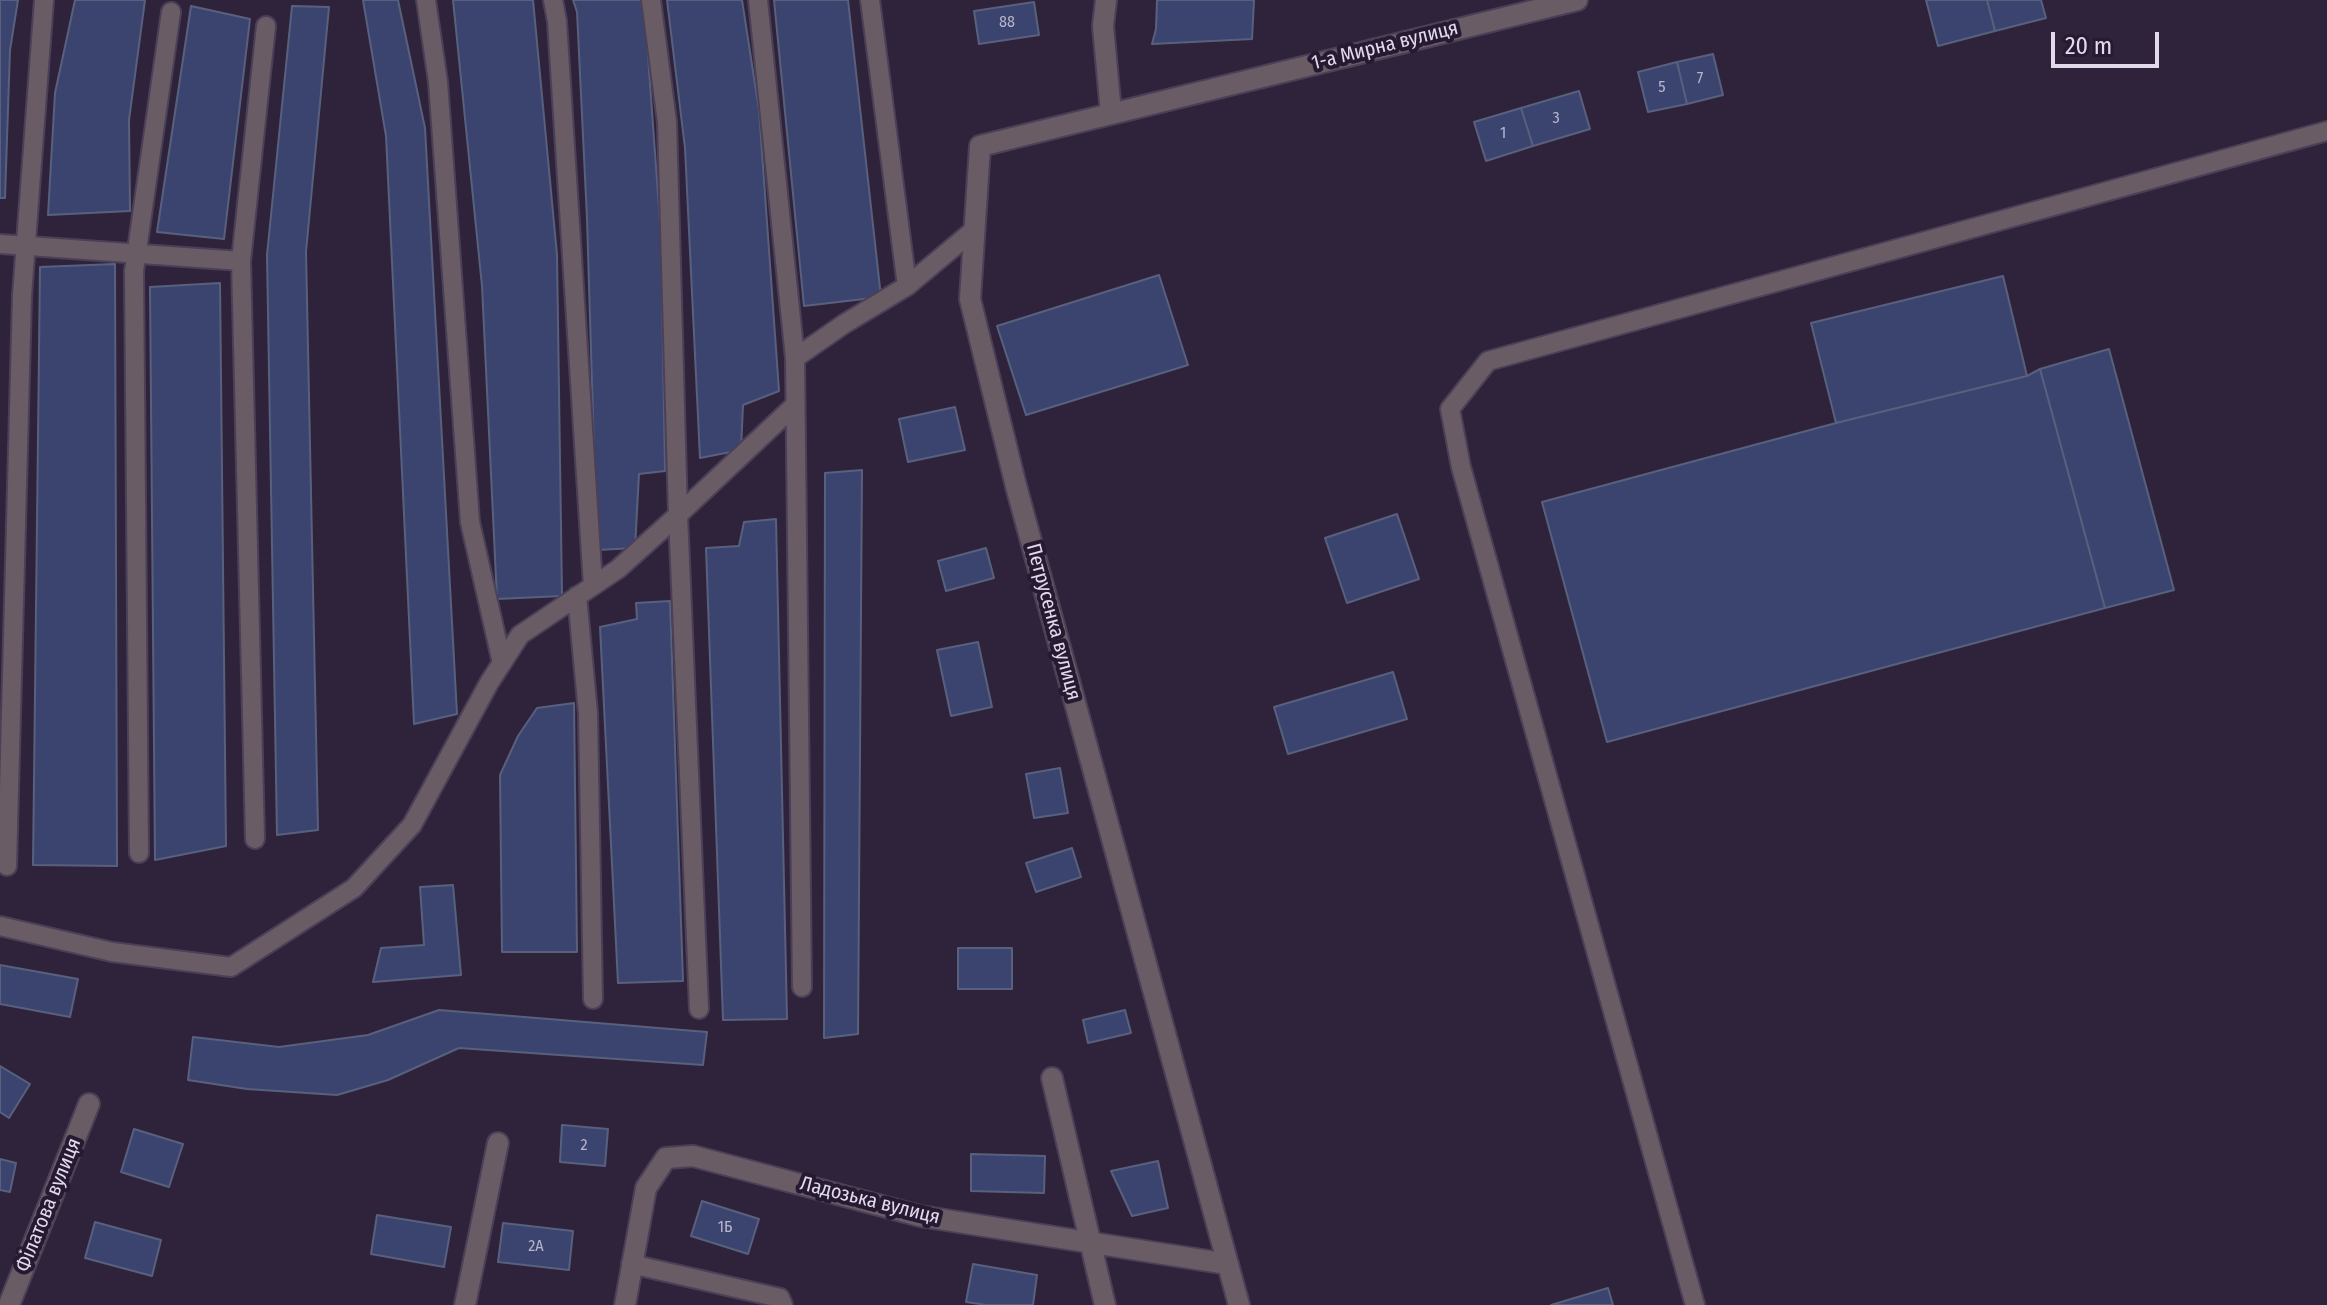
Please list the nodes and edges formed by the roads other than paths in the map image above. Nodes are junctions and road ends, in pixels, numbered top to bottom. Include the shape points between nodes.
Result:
1 (44, 0) edge
2 (426, 0) edge
3 (553, 0) edge
4 (651, 0) edge
5 (758, 0) edge
6 (870, 0) edge
7 (1106, 0) edge
8 (1577, 0) edge
9 (171, 12) dead end
10 (266, 26) dead end
11 (1194, 93) joint
12 (1111, 113) junction
13 (2327, 131) edge
14 (974, 230) junction
15 (0, 244) edge
16 (26, 246) junction
17 (137, 254) junction
18 (241, 261) junction
19 (907, 286) junction
20 (795, 358) junction
21 (795, 405) junction
22 (678, 515) junction
23 (593, 585) junction
24 (577, 596) junction
25 (502, 663) junction
26 (255, 839) dead end
27 (139, 853) dead end
28 (7, 866) dead end
29 (0, 926) edge
30 (802, 987) dead end
31 (593, 999) dead end
32 (699, 1009) dead end
33 (1052, 1078) dead end
34 (89, 1104) dead end
35 (498, 1143) dead end
36 (1090, 1242) junction
37 (631, 1264) junction
38 (1228, 1264) junction
39 (9, 1305) edge
40 (465, 1305) edge
41 (625, 1305) edge
42 (783, 1305) edge
43 (1105, 1305) edge
44 (1239, 1305) edge
45 (1695, 1305) edge

1 - 16 lane
2 - 25 lane via 438,82 470,522
3 - 23 lane
4 - 22 lane via 667,122
5 - 20 lane
6 - 19 lane
7 - 12 street via 1103,26
8 - 11 street, 1-а Мирна вулиця
9 - 17 lane
10 - 18 lane
11 - 12 street, Петрусенка вулиця
12 - 14 street, Петрусенка вулиця via 980,146
13 - 45 lane via 1488,361 1450,409 1461,467
14 - 19 lane
14 - 38 street, Петрусенка вулиця via 970,299
15 - 16 lane
16 - 17 lane
16 - 28 lane
17 - 18 lane
17 - 27 lane
18 - 26 lane
19 - 20 lane
20 - 21 lane
21 - 22 lane
21 - 30 lane
22 - 23 lane
22 - 32 lane
23 - 24 lane
24 - 25 lane via 520,635
24 - 31 lane via 588,713
25 - 29 lane via 412,825 354,888 231,967 112,952
33 - 36 street
34 - 39 street, Філатова вулиця
35 - 40 street
36 - 37 street, Ладозька вулиця via 920,1216 693,1156 666,1158 646,1188
36 - 38 street, Ладозька вулиця
36 - 43 street
37 - 41 street, Ладозька вулиця
37 - 42 lane via 780,1298
38 - 44 street, Петрусенка вулиця

